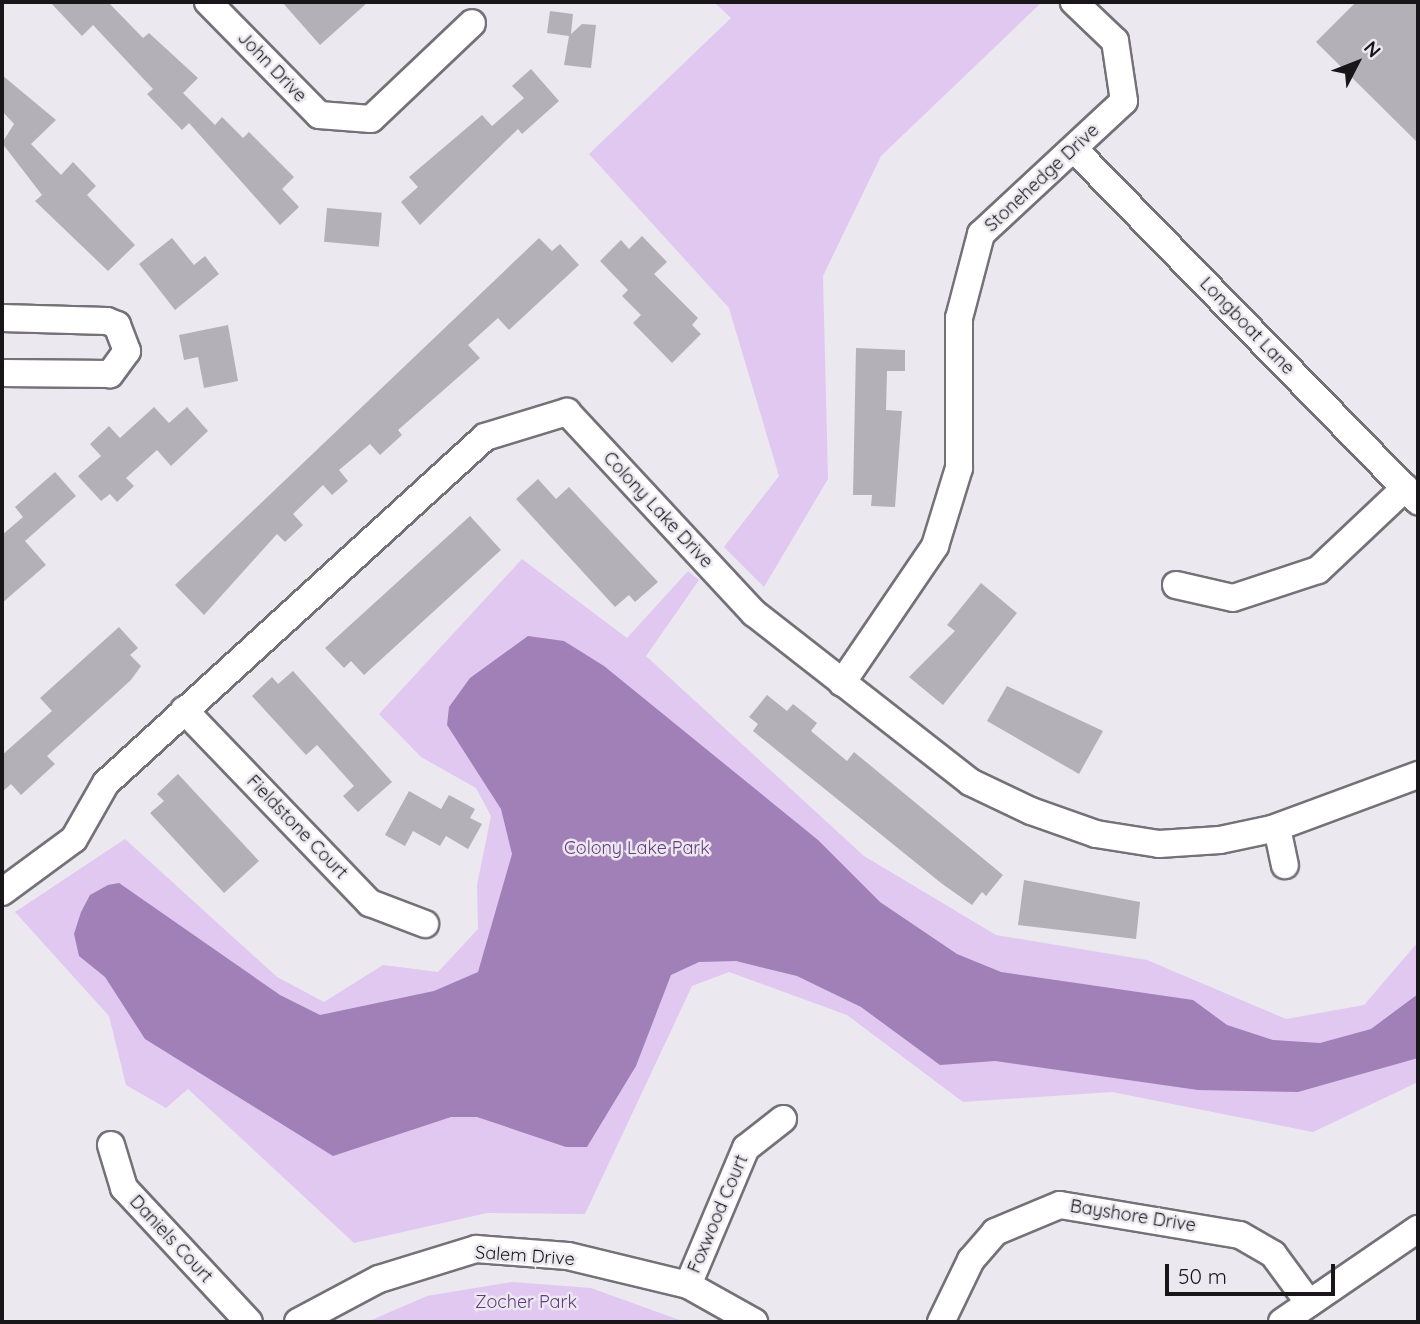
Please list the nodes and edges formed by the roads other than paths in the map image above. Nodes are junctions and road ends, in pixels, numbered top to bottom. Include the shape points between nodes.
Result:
1 (208, 2) edge
2 (1074, 2) edge
3 (472, 23) dead end
4 (1075, 150) junction
5 (2, 317) edge
6 (2, 373) edge
7 (1411, 494) edge
8 (1176, 586) dead end
9 (842, 683) junction
10 (184, 710) junction
11 (1418, 775) edge
12 (1277, 828) junction
13 (1286, 865) dead end
14 (2, 892) edge
15 (425, 924) dead end
16 (783, 1119) dead end
17 (111, 1145) dead end
18 (1418, 1229) edge
19 (688, 1285) junction
20 (1309, 1303) junction
21 (249, 1322) edge
22 (298, 1322) edge
23 (754, 1322) edge
24 (941, 1322) edge
25 (1282, 1322) edge

1 - 3 street, John Drive via 319,115 371,119
2 - 4 street, Stonehedge Drive via 1115,41 1124,101
4 - 7 street, Longboat Lane
4 - 9 street, Stonehedge Drive via 981,234 959,318 959,468 936,546
5 - 6 street via 107,321 117,325 127,351 110,374
7 - 8 street via 1318,570 1233,597
9 - 10 street, Colony Lake Drive via 754,613 566,412 485,437
9 - 12 street, Colony Lake Drive via 970,782 1096,834 1159,844
10 - 14 street, Colony Lake Drive via 106,783 74,839
10 - 15 street, Fieldstone Court via 370,903
11 - 12 street, Colony Lake Drive
12 - 13 street
16 - 19 street, Foxwood Court via 746,1148
17 - 21 street, Daniels Court via 124,1188
18 - 20 street
19 - 22 street, Salem Drive via 568,1256 476,1249 379,1279
19 - 23 street, Salem Drive
20 - 24 street, Bayshore Drive via 1273,1254 1240,1235 1060,1205 995,1232 971,1260
20 - 25 street

